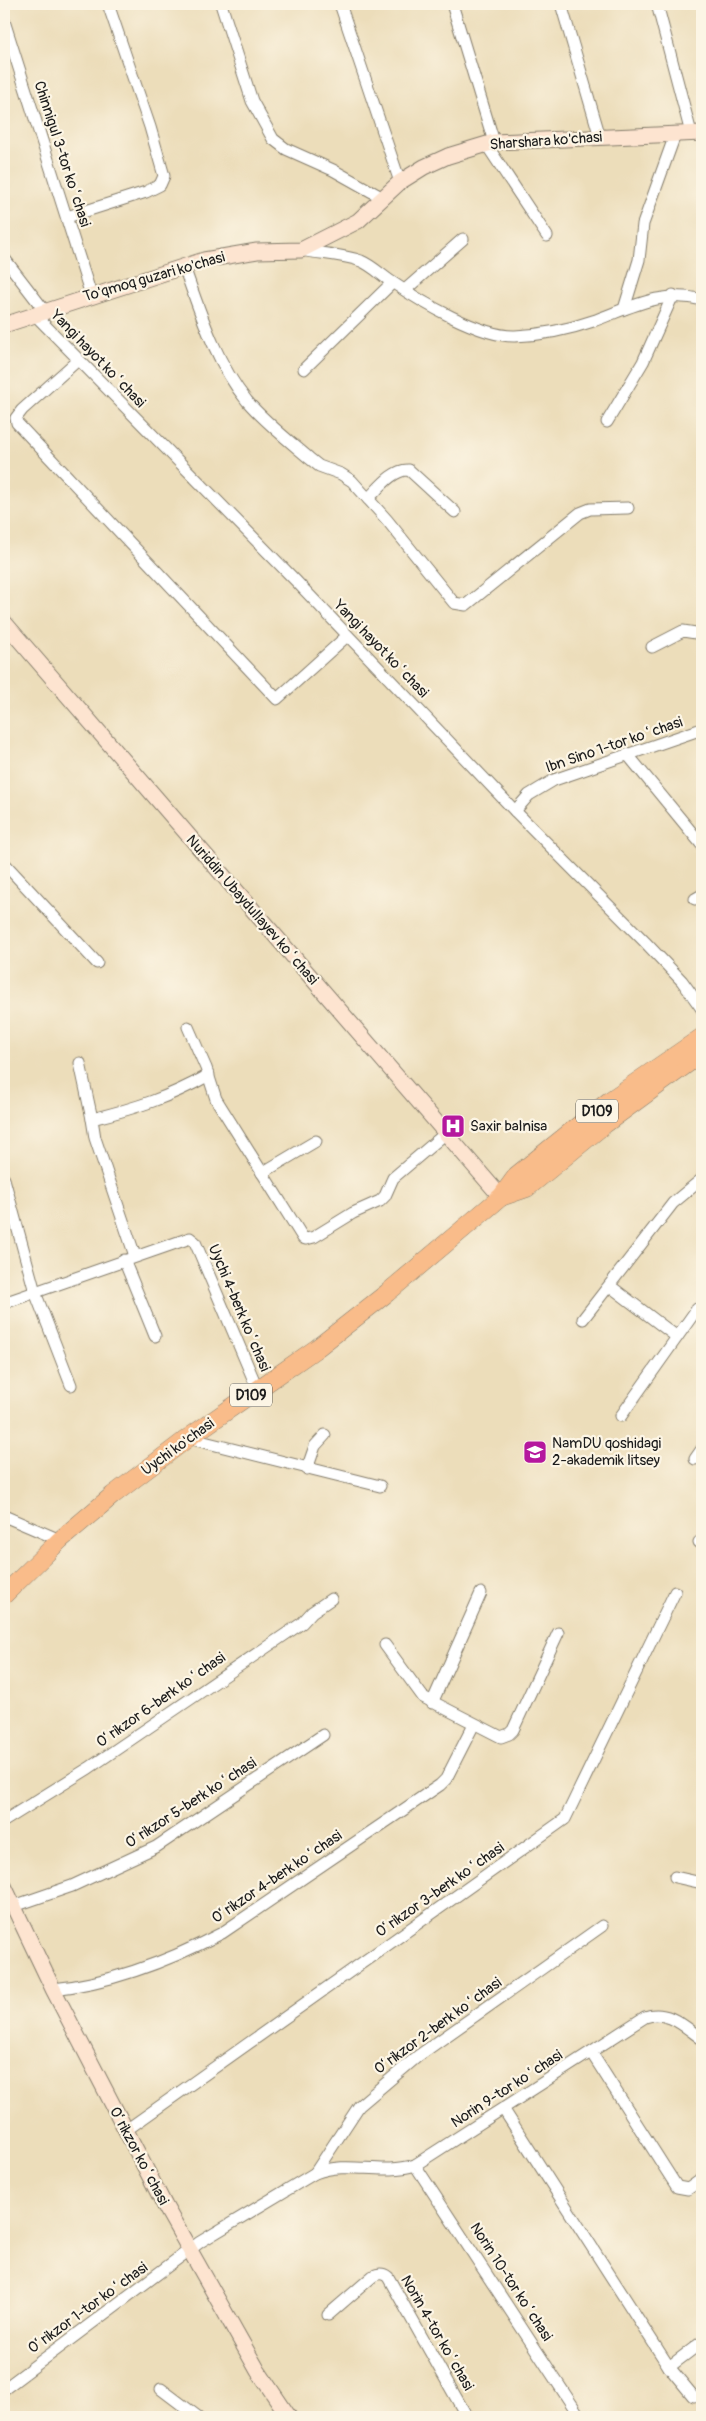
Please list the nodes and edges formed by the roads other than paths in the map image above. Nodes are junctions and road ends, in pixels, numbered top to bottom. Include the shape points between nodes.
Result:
1 (108, 4) edge
2 (221, 4) edge
3 (340, 4) edge
4 (452, 4) edge
5 (561, 4) edge
6 (657, 4) edge
7 (4, 21) edge
8 (697, 133) edge
9 (675, 135) junction
10 (600, 137) junction
11 (490, 143) junction
12 (400, 182) junction
13 (383, 198) junction
14 (67, 217) junction
15 (547, 236) dead end
16 (463, 239) dead end
17 (301, 250) junction
18 (4, 258) edge
19 (184, 266) junction
20 (392, 282) junction
21 (405, 290) junction
22 (91, 295) junction
23 (673, 295) junction
24 (702, 300) edge
25 (624, 309) junction
26 (39, 312) junction
27 (4, 325) edge
28 (78, 360) junction
29 (304, 370) dead end
30 (607, 422) dead end
31 (368, 499) junction
32 (628, 508) dead end
33 (455, 512) dead end
34 (4, 622) edge
35 (702, 634) edge
36 (347, 636) junction
37 (652, 647) dead end
38 (702, 729) edge
39 (628, 755) junction
40 (516, 811) junction
41 (702, 845) edge
42 (4, 863) edge
43 (97, 963) dead end
44 (702, 1008) edge
45 (188, 1027) dead end
46 (702, 1037) edge
47 (702, 1053) edge
48 (80, 1063) dead end
49 (209, 1075) junction
50 (92, 1119) junction
51 (446, 1133) junction
52 (316, 1141) dead end
53 (262, 1173) junction
54 (4, 1179) edge
55 (702, 1179) edge
56 (501, 1197) junction
57 (129, 1258) junction
58 (610, 1286) junction
59 (35, 1292) junction
60 (4, 1303) edge
61 (697, 1309) dead end
62 (583, 1319) dead end
63 (155, 1336) dead end
64 (677, 1337) junction
65 (70, 1385) dead end
66 (258, 1390) junction
67 (621, 1416) dead end
68 (325, 1435) dead end
69 (188, 1438) junction
70 (702, 1449) edge
71 (695, 1459) dead end
72 (307, 1469) junction
73 (380, 1486) dead end
74 (4, 1516) edge
75 (60, 1540) junction
76 (675, 1592) dead end
77 (480, 1593) dead end
78 (4, 1595) edge
79 (331, 1600) dead end
80 (558, 1633) dead end
81 (385, 1645) dead end
82 (432, 1703) junction
83 (474, 1724) junction
84 (323, 1734) dead end
85 (4, 1821) edge
86 (675, 1877) dead end
87 (702, 1884) edge
88 (4, 1886) edge
89 (14, 1906) junction
90 (602, 1926) dead end
91 (53, 1988) junction
92 (702, 2039) edge
93 (591, 2052) junction
94 (504, 2110) junction
95 (125, 2130) junction
96 (415, 2165) junction
97 (315, 2173) junction
98 (702, 2179) edge
99 (190, 2251) junction
100 (328, 2315) dead end
101 (702, 2342) edge
102 (669, 2367) junction
103 (4, 2389) edge
104 (161, 2389) dead end
105 (693, 2396) dead end
106 (198, 2417) edge
107 (289, 2417) edge
108 (468, 2417) edge
109 (580, 2417) edge

1 - 14 street via 164,176 160,185 146,192
2 - 13 street via 252,101 273,139 286,149
3 - 12 street
4 - 11 street
5 - 10 street
6 - 8 street
7 - 14 street, Chinnigul 3-tor koʻchasi
8 - 9 main road, Sharshara ko'chasi
9 - 10 main road, Sharshara ko'chasi
9 - 25 street via 643,224 639,260
10 - 11 main road, Sharshara ko'chasi
11 - 12 main road, Sharshara ko'chasi via 448,156
11 - 15 street
12 - 13 main road, Sharshara ko'chasi
13 - 17 main road, Sharshara ko'chasi via 348,228
14 - 22 street, Chinnigul 3-tor koʻchasi
16 - 21 street
17 - 19 main road, To'qmoq guzari ko'chasi via 257,251
17 - 20 street, To'qmoq guzari ko'chasi via 362,262
18 - 26 street, Yangi hayot koʻchasi
19 - 22 main road, To'qmoq guzari ko'chasi
19 - 31 street via 215,345 248,402 309,458 319,466 342,474
20 - 21 street, To'qmoq guzari ko'chasi
20 - 29 street
21 - 25 street, To'qmoq guzari ko'chasi via 474,327 502,336 530,335 592,322
22 - 26 main road, To'qmoq guzari ko'chasi
23 - 24 street, To'qmoq guzari ko'chasi
23 - 25 street, To'qmoq guzari ko'chasi
23 - 30 street via 643,362
26 - 27 main road, To'qmoq guzari ko'chasi
26 - 28 street, Yangi hayot koʻchasi
28 - 36 street, Yangi hayot koʻchasi
28 - 36 street via 22,410 16,418 17,423 277,699
31 - 32 street via 454,603 460,606 466,606 580,513 590,509
31 - 33 street via 393,475 409,470
34 - 51 main road, Nuriddin Ubaydullayev koʻchasi
35 - 37 street via 683,631
36 - 40 street, Yangi hayot koʻchasi
38 - 39 street, Ibn Sino 1-tor koʻchasi
39 - 40 street, Ibn Sino 1-tor koʻchasi via 554,780 529,795
39 - 41 street
40 - 44 street, Yangi hayot koʻchasi via 646,942
42 - 43 street
45 - 49 street
46 - 56 main road, Uychi ko'chasi / D109 via 602,1107 516,1175
47 - 56 main road, Uychi ko'chasi / D109 via 605,1124 527,1188
48 - 50 street
49 - 50 street via 176,1094
49 - 53 street via 216,1099
50 - 57 street
51 - 53 street via 393,1178 380,1201 352,1213 310,1239 303,1238
51 - 56 main road, Nuriddin Ubaydullayev koʻchasi
52 - 53 street
54 - 59 street
55 - 58 street via 673,1203
56 - 66 main road, Uychi ko'chasi / D109 via 387,1293
57 - 59 street, Uychi 4-berk koʻchasi
57 - 63 street
57 - 66 street, Uychi 4-berk koʻchasi via 187,1238 193,1239
58 - 62 street
58 - 64 street
59 - 60 street, Uychi 4-berk koʻchasi
59 - 65 street
61 - 64 street
64 - 67 street
66 - 69 main road, Uychi ko'chasi / D109
68 - 72 street via 315,1446
69 - 72 street
69 - 75 main road, Uychi ko'chasi / D109
70 - 71 street
72 - 73 street
74 - 75 street
75 - 78 main road, Uychi ko'chasi / D109
76 - 95 street, Oʻrikzor 3-berk koʻchasi via 565,1819
77 - 82 street
79 - 85 street, Oʻrikzor 6-berk koʻchasi via 89,1768
80 - 83 street via 509,1734 501,1737
81 - 82 street via 419,1693
82 - 83 street
83 - 91 street, Oʻrikzor 4-berk koʻchasi via 440,1786 222,1933 118,1977 81,1986
84 - 89 street, Oʻrikzor 5-berk koʻchasi via 156,1847 72,1886
86 - 87 street
88 - 89 main road, Oʻrikzor koʻchasi
89 - 91 main road, Oʻrikzor koʻchasi
90 - 97 street, Oʻrikzor 2-berk koʻchasi via 389,2079 359,2106
91 - 95 main road, Oʻrikzor koʻchasi
92 - 93 street, Norin 9-tor koʻchasi via 674,2019 655,2014 645,2017
93 - 94 street, Norin 9-tor koʻchasi
93 - 98 street via 677,2187 688,2189
94 - 96 street, Norin 9-tor koʻchasi
94 - 102 street
95 - 99 main road, Oʻrikzor koʻchasi
96 - 97 street, Norin 9-tor koʻchasi via 397,2170 330,2168
96 - 109 street, Norin 10-tor koʻchasi
97 - 99 street, Oʻrikzor 1-tor koʻchasi via 213,2233
99 - 103 street, Oʻrikzor 1-tor koʻchasi
99 - 107 main road, Oʻrikzor koʻchasi via 258,2371
100 - 108 street, Norin 4-tor koʻchasi via 373,2276 384,2274
101 - 102 street
102 - 105 street
104 - 106 street

